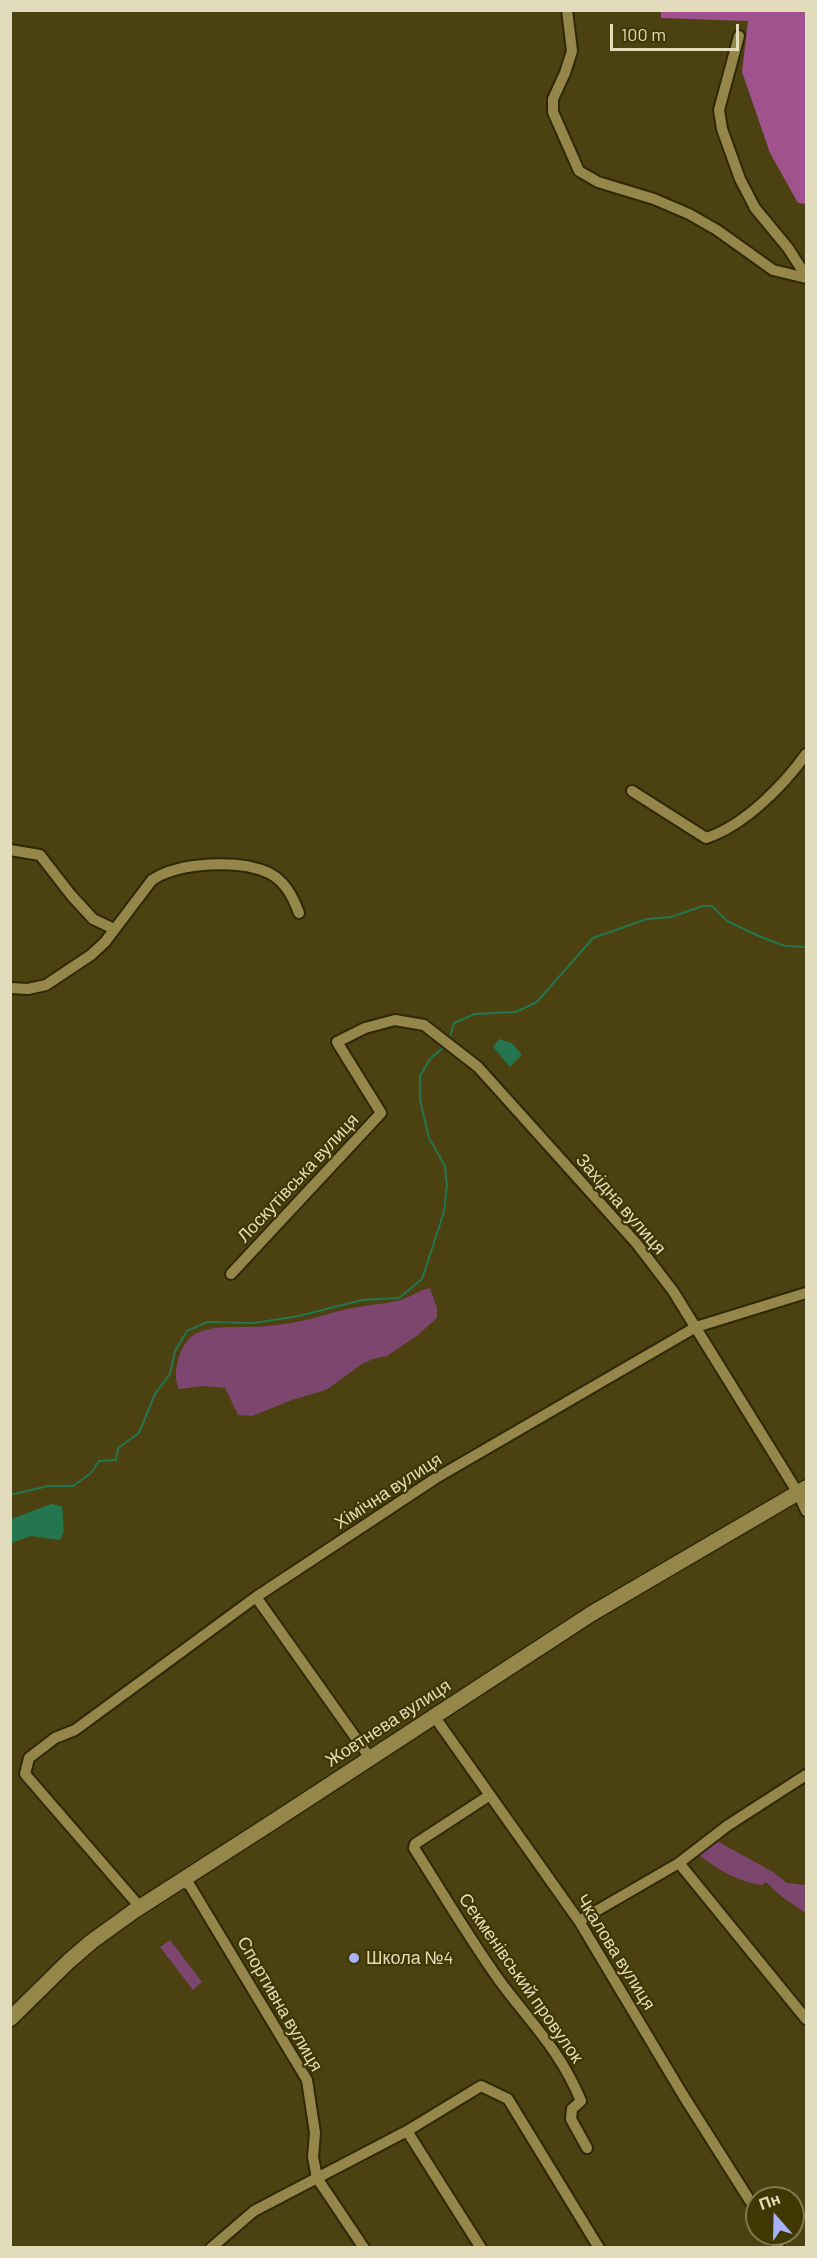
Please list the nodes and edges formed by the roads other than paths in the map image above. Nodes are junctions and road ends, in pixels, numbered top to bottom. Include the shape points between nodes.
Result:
1 (567, 10) edge
2 (739, 36) dead end
3 (807, 277) edge
4 (807, 754) edge
5 (632, 791) dead end
6 (10, 850) edge
7 (298, 913) dead end
8 (114, 929) junction
9 (10, 988) edge
10 (337, 1042) joint
11 (231, 1274) dead end
12 (807, 1293) edge
13 (696, 1327) junction
14 (802, 1490) edge
15 (807, 1511) edge
16 (256, 1598) junction
17 (434, 1716) junction
18 (370, 1758) junction
19 (807, 1776) edge
20 (490, 1795) junction
21 (679, 1863) junction
22 (178, 1882) junction
23 (140, 1907) junction
24 (579, 1921) junction
25 (10, 2019) edge
26 (807, 2019) edge
27 (407, 2131) junction
28 (588, 2148) dead end
29 (317, 2178) junction
30 (745, 2193) edge
31 (211, 2247) edge
32 (364, 2247) edge
33 (481, 2247) edge
34 (599, 2247) edge

1 - 3 street via 572,51 553,99 553,112 579,171 598,182 689,214 773,270
2 - 3 street via 719,111 722,129 755,208
4 - 5 street via 758,808 706,838
6 - 8 street via 40,855 93,919
7 - 8 street via 283,883 270,873 236,866 187,867 152,880
8 - 9 street via 91,955 52,981 35,988
10 - 11 street, Лоскутівська вулиця via 381,1113
10 - 13 street, Західна вулиця via 365,1028 395,1020 424,1026 478,1067 637,1244
12 - 13 street, Хімічна вулиця
13 - 14 street, Західна вулиця
13 - 16 street, Хімічна вулиця via 436,1478
14 - 15 street, Західна вулиця
14 - 17 main road, Жовтнева вулиця via 591,1614
16 - 18 street
16 - 23 street, Хімічна вулиця via 75,1730 56,1738 29,1758 25,1774
17 - 18 main road, Жовтнева вулиця
17 - 20 street, Чкалова вулиця
18 - 22 main road, Жовтнева вулиця
19 - 21 street via 727,1826
20 - 24 street, Чкалова вулиця
20 - 28 street, Секменівський провулок via 414,1848 499,1979 556,2052 581,2101 572,2109 571,2119
21 - 24 street
21 - 26 street
22 - 23 main road, Жовтнева вулиця
22 - 29 street, Спортивна вулиця via 189,1884 307,2080
23 - 25 main road, Жовтнева вулиця via 91,1942
24 - 30 street, Чкалова вулиця
27 - 29 street
27 - 33 street
27 - 34 street via 481,2086 508,2099
29 - 31 street via 254,2211
29 - 32 street

